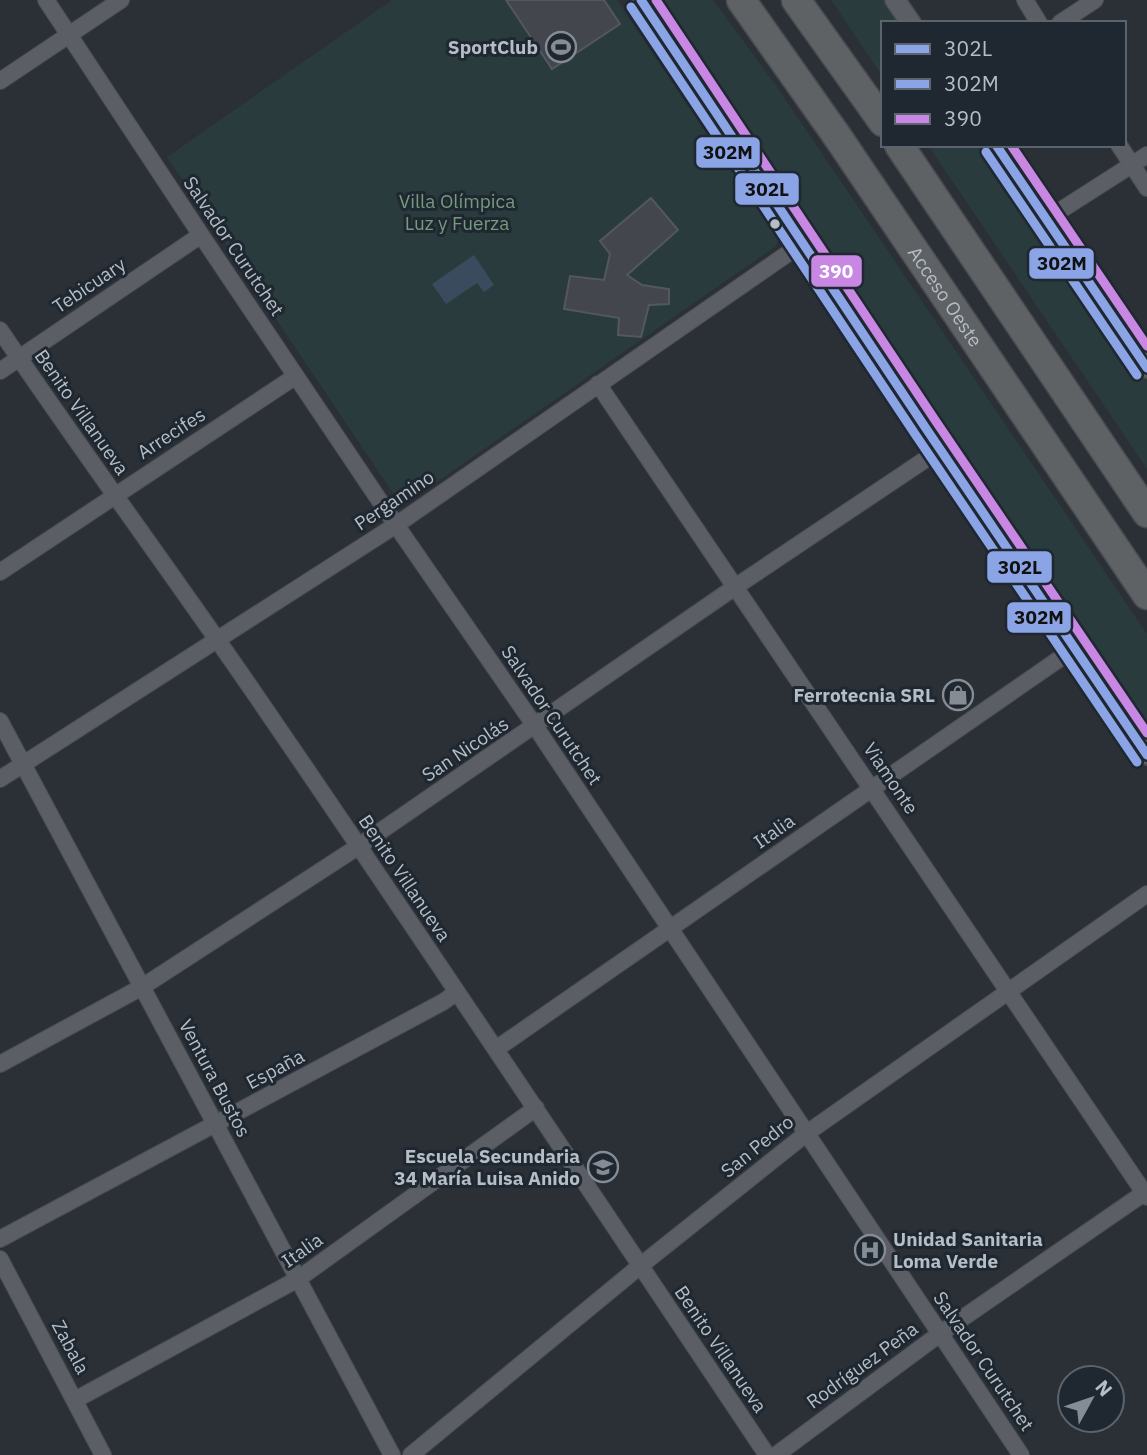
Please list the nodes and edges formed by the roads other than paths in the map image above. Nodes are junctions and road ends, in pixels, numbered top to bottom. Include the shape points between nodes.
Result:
1 (46, 0) edge
2 (121, 0) edge
3 (641, 0) edge
4 (741, 0) edge
5 (796, 0) edge
6 (895, 0) edge
7 (1025, 0) edge
8 (1095, 0) edge
9 (910, 21) edge
10 (1038, 21) edge
11 (1063, 21) edge
12 (69, 34) junction
13 (0, 81) edge
14 (881, 119) edge
15 (900, 147) edge
16 (997, 147) edge
17 (1120, 147) edge
18 (1147, 155) edge
19 (1132, 165) junction
20 (1147, 188) edge
21 (1047, 219) junction
22 (201, 234) junction
23 (803, 243) junction
24 (0, 330) edge
25 (19, 358) junction
26 (1147, 368) edge
27 (0, 371) edge
28 (296, 376) junction
29 (598, 384) junction
30 (941, 449) junction
31 (114, 496) junction
32 (1147, 513) edge
33 (396, 525) junction
34 (0, 572) edge
35 (735, 587) junction
36 (1147, 595) edge
37 (217, 639) junction
38 (1075, 648) junction
39 (0, 721) edge
40 (535, 726) junction
41 (1147, 755) edge
42 (24, 764) junction
43 (0, 779) edge
44 (872, 788) junction
45 (359, 846) junction
46 (1147, 894) edge
47 (670, 929) junction
48 (142, 987) junction
49 (1009, 991) junction
50 (457, 992) junction
51 (496, 1049) junction
52 (0, 1064) edge
53 (536, 1108) junction
54 (216, 1124) junction
55 (807, 1133) junction
56 (1146, 1194) edge
57 (0, 1239) edge
58 (0, 1259) edge
59 (640, 1266) junction
60 (298, 1279) junction
61 (941, 1333) junction
62 (75, 1400) junction
63 (103, 1455) edge
64 (392, 1455) edge
65 (411, 1455) edge
66 (767, 1455) edge
67 (775, 1455) edge
68 (1021, 1455) edge

1 - 12 street, Salvador Curutchet
2 - 12 street
3 - 23 street
4 - 36 highway, Acceso Oeste
5 - 14 highway
6 - 9 street
7 - 10 street
8 - 11 street
12 - 13 street
12 - 22 street, Salvador Curutchet
15 - 32 highway
16 - 21 street
17 - 19 street
18 - 19 street
19 - 20 street
19 - 21 street
21 - 26 street
22 - 25 street, Tebicuary
22 - 28 street, Salvador Curutchet
23 - 29 street, Pergamino
23 - 30 street
24 - 25 street, Benito Villanueva
25 - 27 street, Tebicuary
25 - 31 street, Benito Villanueva
28 - 31 street, Arrecifes
28 - 33 street, Salvador Curutchet
29 - 33 street, Pergamino
29 - 35 street, Viamonte
30 - 35 street, San Nicolás
30 - 38 street
31 - 34 street, Arrecifes
31 - 37 street, Benito Villanueva
33 - 37 street, Pergamino
33 - 40 street, Salvador Curutchet
35 - 40 street, San Nicolás
35 - 44 street, Viamonte
37 - 42 street, Pergamino
37 - 45 street, Benito Villanueva
38 - 41 street
38 - 44 street, Italia
39 - 42 street, Ventura Bustos
40 - 45 street, San Nicolás
40 - 47 street, Salvador Curutchet
42 - 43 street, Pergamino
42 - 48 street, Ventura Bustos
44 - 47 street, Italia
44 - 49 street, Viamonte
45 - 48 street, San Nicolás
45 - 50 street, Benito Villanueva
46 - 49 street, San Pedro
47 - 51 street, Italia
47 - 55 street, Salvador Curutchet
48 - 52 street, San Nicolás
48 - 54 street, Ventura Bustos
49 - 55 street, San Pedro
49 - 56 street, Viamonte
50 - 51 street, Benito Villanueva
50 - 54 street, España
51 - 53 street, Benito Villanueva
53 - 59 street, Benito Villanueva
53 - 60 street, Italia
54 - 57 street, España
54 - 60 street, Ventura Bustos
55 - 59 street, San Pedro
55 - 61 street, Salvador Curutchet
56 - 61 street, Rodríguez Peña
58 - 62 street, Zabala
59 - 65 street, San Pedro
59 - 66 street, Benito Villanueva
60 - 62 street, Italia
60 - 64 street, Ventura Bustos
61 - 67 street, Rodríguez Peña
61 - 68 street, Salvador Curutchet
62 - 63 street, Zabala

